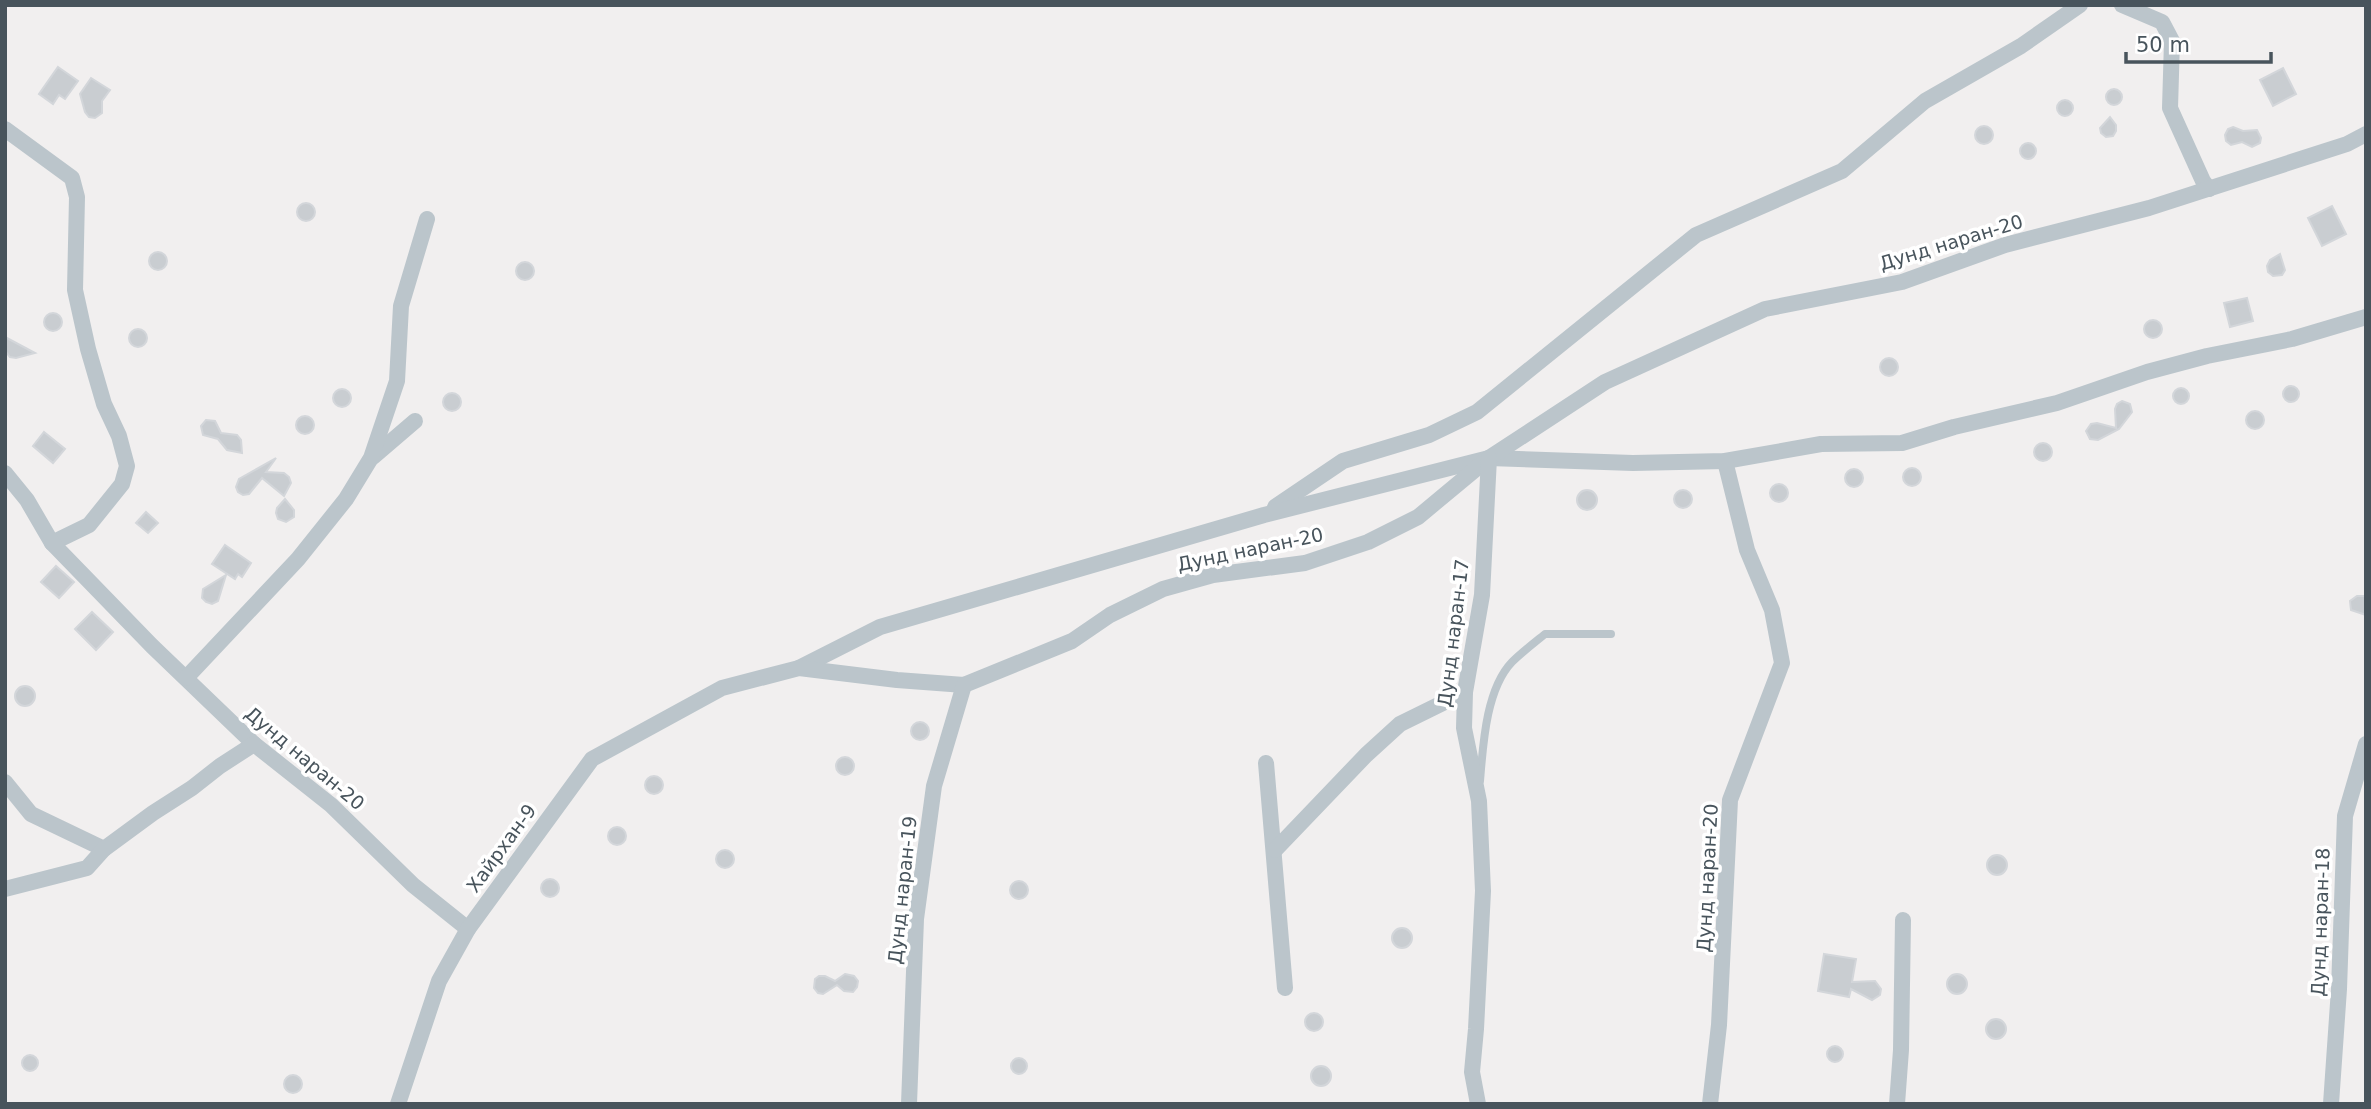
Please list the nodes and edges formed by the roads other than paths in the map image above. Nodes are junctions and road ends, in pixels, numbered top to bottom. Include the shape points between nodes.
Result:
1 (2080, 5) edge
2 (2122, 5) edge
3 (5, 129) edge
4 (2366, 134) edge
5 (2209, 189) junction
6 (427, 219) dead end
7 (2366, 317) edge
8 (415, 421) dead end
9 (371, 458) junction
10 (1489, 458) junction
11 (1725, 461) junction
12 (5, 473) edge
13 (1264, 514) junction
14 (52, 543) junction
15 (1611, 634) dead end
16 (799, 668) junction
17 (186, 678) junction
18 (964, 685) junction
19 (722, 688) joint
20 (1465, 692) junction
21 (254, 744) junction
22 (2366, 744) edge
23 (1266, 762) dead end
24 (5, 782) edge
25 (1479, 801) junction
26 (104, 849) junction
27 (1275, 850) junction
28 (5, 890) edge
29 (1903, 920) dead end
30 (468, 929) junction
31 (1285, 988) dead end
32 (398, 1104) edge
33 (909, 1104) edge
34 (1478, 1104) edge
35 (1710, 1104) edge
36 (1897, 1104) edge
37 (2331, 1104) edge

1 - 13 street, Дунд наран-20 via 2021,46 1925,101 1842,171 1696,235 1478,412 1429,435 1343,461
2 - 5 street via 2162,22 2172,41 2170,108
3 - 14 street via 72,178 77,197 75,290 104,404 127,466 122,484 89,525
4 - 5 street, Дунд наран-20
5 - 10 street, Дунд наран-20 via 2005,245 1902,282 1765,309 1605,382
6 - 9 street via 401,306 397,380
7 - 11 street via 2147,372 2057,404 1902,443 1821,444
8 - 9 street
9 - 17 street via 346,499 298,559
10 - 11 street
10 - 13 street
10 - 18 street, Дунд наран-20 via 1418,517 1368,542 1305,563 1213,575 1163,589 1110,615 1072,641
10 - 20 street, Дунд наран-17 via 1482,595
11 - 35 street, Дунд наран-20 via 1747,550 1772,611 1782,663 1730,800 1719,1026
12 - 14 street, Дунд наран-20
13 - 16 street via 880,627
14 - 17 street, Дунд наран-20
15 - 25 lane via 1545,634 1510,664 1493,696
16 - 18 street, Дунд наран-20
16 - 19 street, Дунд наран-20
17 - 21 street, Дунд наран-20
18 - 33 street, Дунд наран-19 via 934,786 916,919
19 - 30 street, Хайрхан-9 via 592,759
20 - 25 street, Дунд наран-17 via 1464,728
20 - 27 street via 1400,724
21 - 26 street
21 - 30 street, Дунд наран-20 via 331,805 413,885
22 - 37 street, Дунд наран-18 via 2345,816
23 - 27 street
24 - 26 street via 32,814
25 - 34 street, Дунд наран-17 via 1483,891 1472,1072
26 - 28 street via 87,868
27 - 31 street
29 - 36 street
30 - 32 street, Хайрхан-9 via 439,981

